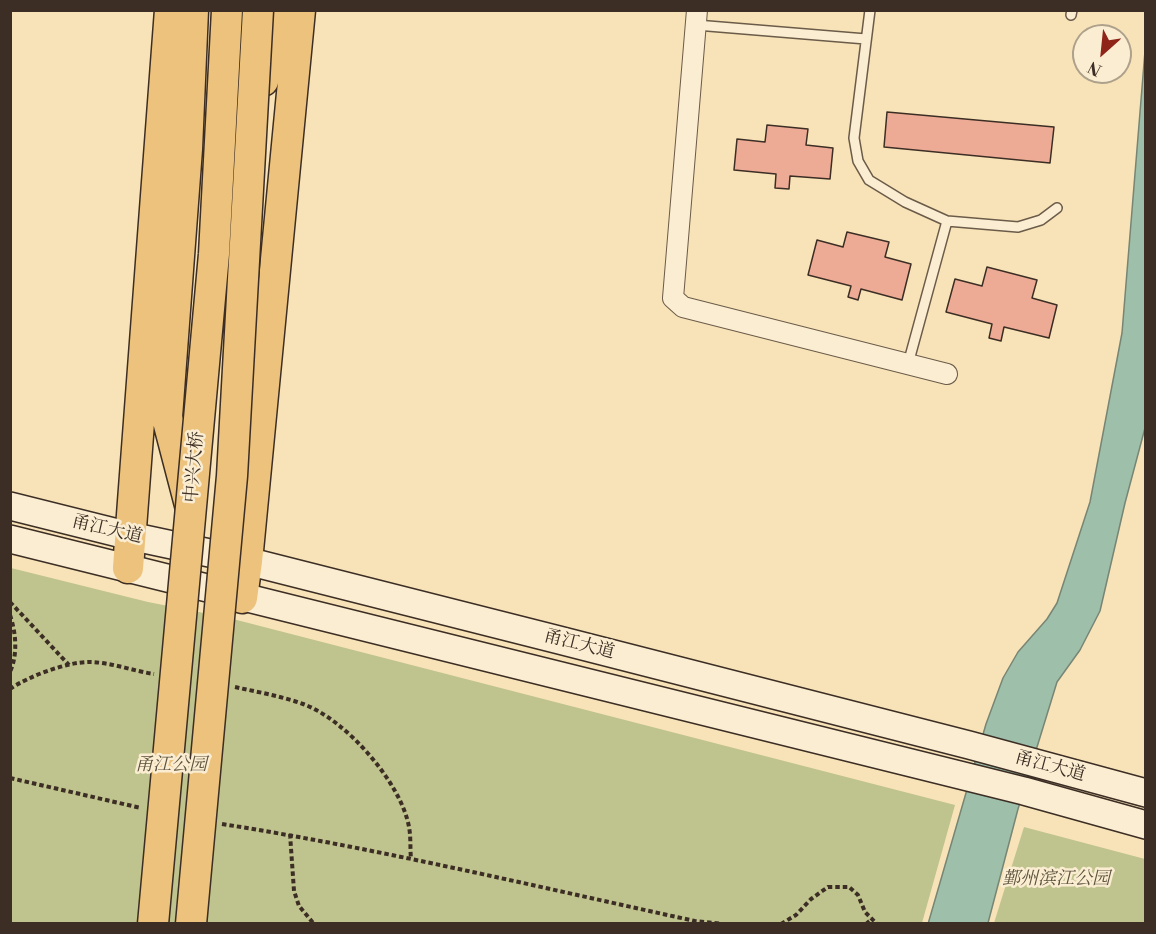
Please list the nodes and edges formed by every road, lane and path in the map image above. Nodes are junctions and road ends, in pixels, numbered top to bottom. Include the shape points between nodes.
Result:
1 (170, 10) edge
2 (193, 10) edge
3 (227, 10) edge
4 (258, 10) edge
5 (278, 10) edge
6 (300, 10) edge
7 (870, 10) edge
8 (697, 18) edge
9 (866, 39) junction
10 (252, 131) junction
11 (1057, 208) dead end
12 (947, 221) junction
13 (908, 364) junction
14 (947, 374) dead end
15 (10, 506) edge
16 (191, 509) junction
17 (130, 536) junction
18 (10, 539) edge
19 (248, 561) junction
20 (128, 568) junction
21 (242, 598) junction
22 (10, 602) edge
23 (10, 615) edge
24 (69, 665) junction
25 (10, 672) edge
26 (162, 676) dead end
27 (228, 685) dead end
28 (10, 689) edge
29 (10, 778) edge
30 (1146, 793) edge
31 (142, 808) dead end
32 (221, 823) dead end
33 (1146, 825) edge
34 (290, 834) junction
35 (411, 859) junction
36 (872, 919) junction
37 (153, 924) edge
38 (191, 924) edge
39 (314, 924) edge
40 (723, 924) edge
41 (781, 924) edge
42 (866, 924) edge
43 (877, 924) edge

1 - 17 main road
2 - 16 main road via 167,417
3 - 16 main road, 中兴大桥, bridge via 214,254
4 - 10 main road, 中兴大桥, bridge
5 - 10 main road, bridge
6 - 19 main road
7 - 9 lane
8 - 9 lane
8 - 13 street via 673,298 683,307
9 - 12 lane via 855,138 858,161 869,180
10 - 38 main road, 中兴大桥, bridge via 232,476
11 - 12 lane via 1041,220 1018,227
12 - 13 lane
13 - 14 street
15 - 17 main road, 甬江大道
16 - 37 main road, 中兴大桥, bridge
17 - 19 main road, 甬江大道
17 - 20 main road
18 - 20 main road, 甬江大道
19 - 21 main road
19 - 30 main road, 甬江大道
20 - 21 main road, 甬江大道
21 - 33 main road, 甬江大道 via 958,774
22 - 24 path
23 - 25 path via 16,633
24 - 26 path via 90,662
24 - 28 path
27 - 35 path via 304,704 329,718 357,742 397,795 409,826
29 - 31 path
32 - 34 path
34 - 35 path
34 - 39 path via 294,891 299,906
35 - 40 path
36 - 41 path via 849,887 828,887
36 - 42 path
36 - 43 path

